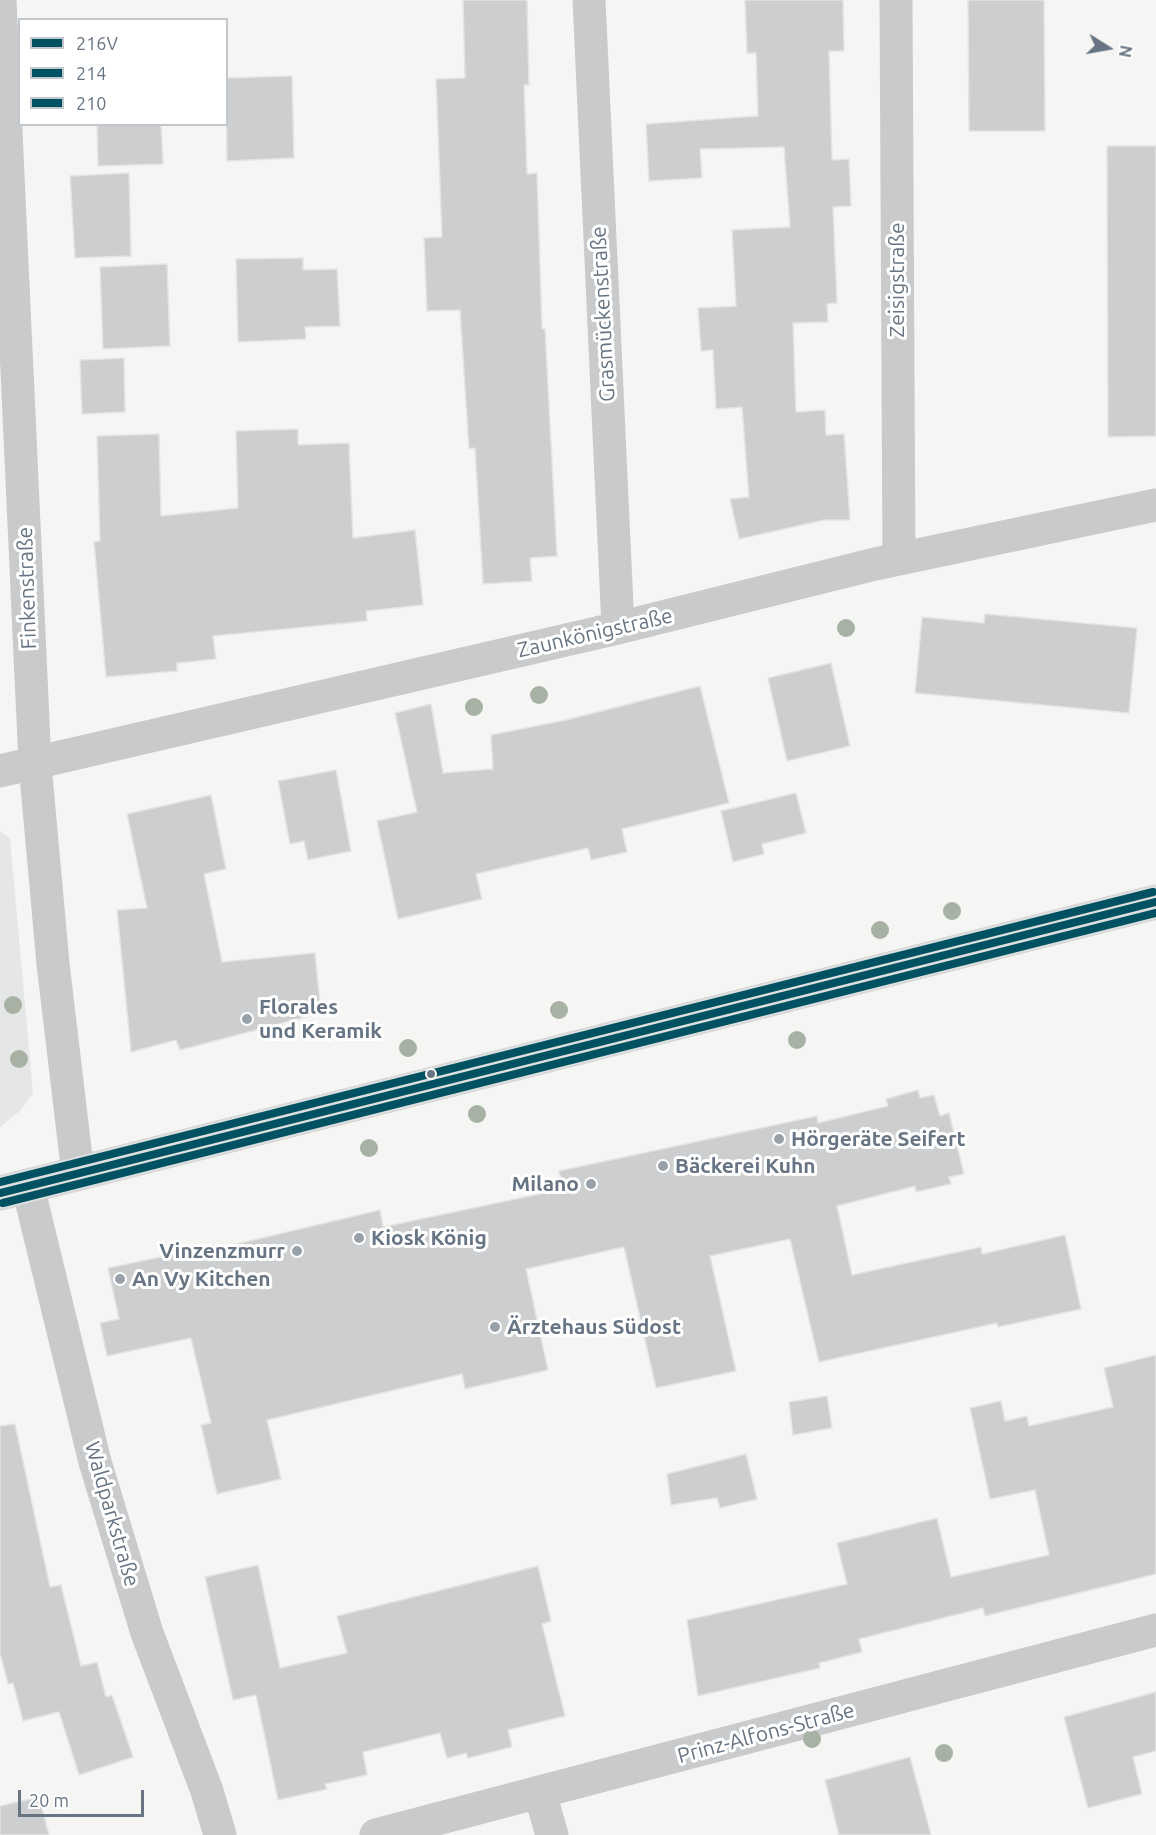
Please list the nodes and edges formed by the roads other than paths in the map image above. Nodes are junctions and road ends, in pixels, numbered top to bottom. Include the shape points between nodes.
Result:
1 (0, 0) edge
2 (589, 0) edge
3 (896, 0) edge
4 (1156, 505) edge
5 (899, 559) junction
6 (618, 628) junction
7 (35, 764) junction
8 (0, 771) edge
9 (1156, 902) edge
10 (78, 1174) junction
11 (14, 1190) edge
12 (1156, 1630) edge
13 (540, 1793) junction
14 (220, 1835) edge
15 (376, 1835) edge
16 (552, 1835) edge

1 - 7 street, Finkenstraße
2 - 6 street, Grasmückenstraße
3 - 5 street, Zeisigstraße
4 - 5 street, Zaunkönigstraße
5 - 6 street, Zaunkönigstraße
6 - 7 street, Zaunkönigstraße
7 - 8 street, Zaunkönigstraße
7 - 10 street, Finkenstraße via 54,975
9 - 10 main road
10 - 11 main road
11 - 14 street, Waldparkstraße via 147,1633
12 - 13 street, Prinz-Alfons-Straße
13 - 15 street, Prinz-Alfons-Straße
13 - 16 street

